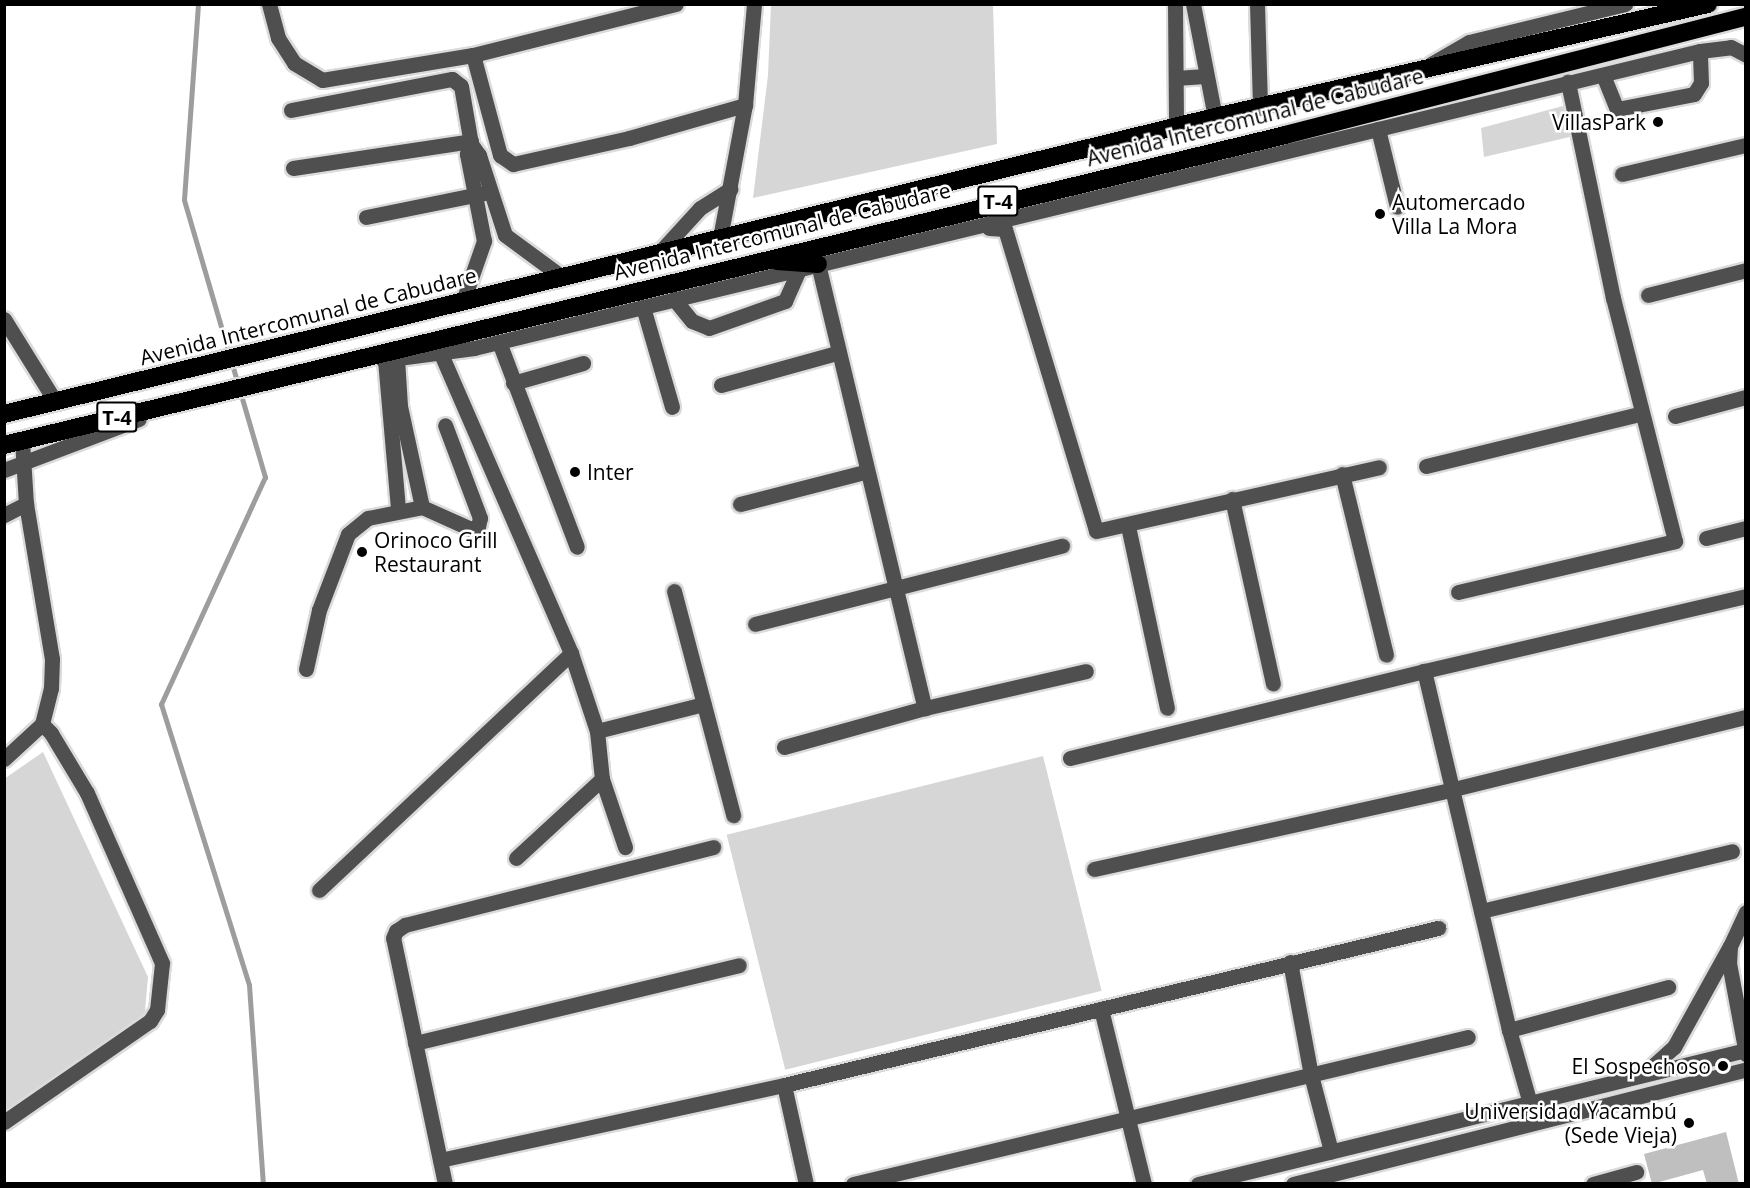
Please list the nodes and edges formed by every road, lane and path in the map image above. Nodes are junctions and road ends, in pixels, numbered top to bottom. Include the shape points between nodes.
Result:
1 (269, 4) edge
2 (676, 4) edge
3 (754, 4) edge
4 (1175, 4) edge
5 (1193, 4) edge
6 (1257, 4) edge
7 (1625, 4) edge
8 (1706, 5) edge
9 (1746, 16) edge
10 (1700, 51) junction
11 (473, 55) junction
12 (1746, 55) edge
13 (1419, 71) junction
14 (1603, 75) junction
15 (1205, 76) junction
16 (1176, 78) junction
17 (1568, 82) junction
18 (745, 105) junction
19 (1260, 107) junction
20 (291, 110) dead end
21 (1215, 117) junction
22 (1176, 127) junction
23 (1378, 129) junction
24 (471, 143) junction
25 (1746, 145) edge
26 (293, 168) dead end
27 (1622, 174) dead end
28 (730, 189) junction
29 (482, 193) junction
30 (1397, 207) dead end
31 (366, 217) dead end
32 (505, 235) junction
33 (720, 238) junction
34 (484, 241) junction
35 (658, 254) junction
36 (763, 260) junction
37 (799, 269) junction
38 (818, 269) junction
39 (1746, 270) edge
40 (562, 277) junction
41 (1647, 295) dead end
42 (674, 299) junction
43 (464, 301) junction
44 (644, 307) junction
45 (4, 319) edge
46 (500, 342) junction
47 (836, 353) junction
48 (441, 354) junction
49 (391, 359) junction
50 (583, 363) dead end
51 (330, 366) junction
52 (513, 382) junction
53 (721, 385) dead end
54 (1746, 397) edge
55 (190, 398) junction
56 (55, 401) junction
57 (672, 407) dead end
58 (4, 414) edge
59 (1640, 414) junction
60 (1676, 416) dead end
61 (445, 425) dead end
62 (13, 443) edge
63 (23, 466) junction
64 (1426, 466) dead end
65 (1379, 467) dead end
66 (4, 470) edge
67 (866, 472) junction
68 (1342, 474) junction
69 (1232, 499) junction
70 (26, 504) junction
71 (740, 504) dead end
72 (422, 507) junction
73 (398, 510) junction
74 (4, 515) edge
75 (1128, 526) junction
76 (1746, 528) edge
77 (1706, 538) dead end
78 (1062, 546) dead end
79 (577, 547) dead end
80 (897, 590) junction
81 (674, 591) dead end
82 (1458, 592) dead end
83 (1746, 596) edge
84 (754, 624) dead end
85 (571, 653) junction
86 (1386, 656) dead end
87 (306, 669) dead end
88 (1086, 671) dead end
89 (1424, 671) junction
90 (1273, 684) dead end
91 (704, 704) junction
92 (925, 708) junction
93 (1167, 708) dead end
94 (1746, 717) edge
95 (42, 724) junction
96 (597, 731) junction
97 (784, 747) dead end
98 (1070, 758) dead end
99 (4, 759) edge
100 (602, 779) junction
101 (1450, 790) junction
102 (733, 815) dead end
103 (625, 847) dead end
104 (713, 847) dead end
105 (1732, 851) dead end
106 (516, 858) dead end
107 (1094, 870) dead end
108 (319, 890) dead end
109 (1481, 911) junction
110 (1746, 912) edge
111 (1438, 928) dead end
112 (1730, 946) junction
113 (1290, 962) junction
114 (739, 965) dead end
115 (1668, 987) dead end
116 (1101, 1009) junction
117 (1509, 1030) junction
118 (1468, 1037) dead end
119 (415, 1043) junction
120 (1745, 1051) edge
121 (1746, 1069) edge
122 (1644, 1073) junction
123 (1311, 1075) junction
124 (784, 1085) junction
125 (1529, 1102) junction
126 (1128, 1117) junction
127 (1535, 1121) junction
128 (4, 1122) edge
129 (1331, 1151) junction
130 (440, 1160) junction
131 (1636, 1172) dead end
132 (1260, 1176) edge
133 (1239, 1179) edge
134 (445, 1184) edge
135 (806, 1184) edge
136 (853, 1184) edge
137 (1144, 1184) edge
138 (1198, 1184) edge
139 (1293, 1184) edge
140 (1593, 1184) edge

1 - 11 street via 278,38 294,63 322,80
2 - 11 street
3 - 18 street
4 - 16 street
5 - 15 street
6 - 19 street
7 - 13 street via 1469,42
8 - 13 highway, Avenida Intercomunal de Cabudare / T-4
9 - 36 highway, Avenida Intercomunal de Cabudare / T-4 via 1285,135
10 - 12 street via 1731,47
10 - 14 street
10 - 14 street via 1701,83 1694,94 1617,109
11 - 18 street via 500,155 513,164 629,138
13 - 19 highway, Avenida Intercomunal de Cabudare / T-4
14 - 17 street
15 - 16 street
15 - 21 street
16 - 22 street
17 - 23 street
17 - 59 street
18 - 28 street
19 - 21 highway, Avenida Intercomunal de Cabudare / T-4
20 - 24 street via 452,79 461,86
21 - 22 highway, Avenida Intercomunal de Cabudare / T-4
22 - 33 highway, Avenida Intercomunal de Cabudare / T-4
23 - 30 street
23 - 38 street
24 - 26 street
24 - 29 street via 479,155
25 - 27 street
28 - 33 street
28 - 35 street via 700,207
29 - 31 street
29 - 32 street
29 - 34 street
32 - 34 street
32 - 40 street
33 - 35 highway, Avenida Intercomunal de Cabudare / T-4
34 - 43 street
35 - 40 highway, Avenida Intercomunal de Cabudare / T-4
36 - 38 highway
36 - 51 highway, Avenida Intercomunal de Cabudare / T-4
37 - 38 street
37 - 42 street
37 - 42 street via 785,301 709,328 692,321
38 - 47 street
38 - 75 street via 1002,227 1092,527 1101,533
39 - 41 street
40 - 43 highway, Avenida Intercomunal de Cabudare / T-4
42 - 44 street
43 - 56 highway, Avenida Intercomunal de Cabudare / T-4
44 - 46 street
44 - 57 street
45 - 56 street
46 - 48 street
46 - 52 street
47 - 53 street
47 - 67 street
48 - 49 street
48 - 85 street
49 - 51 street
49 - 72 street
49 - 73 street
50 - 52 street
51 - 55 highway, Avenida Intercomunal de Cabudare / T-4
52 - 79 street
54 - 60 street
55 - 62 highway, Avenida Intercomunal de Cabudare / T-4
55 - 63 street
56 - 58 highway, Avenida Intercomunal de Cabudare / T-4
59 - 64 street
59 - 82 street via 1675,541
61 - 72 street via 480,521 471,529
62 - 63 street
63 - 66 street
63 - 70 street
65 - 68 street
67 - 71 street
67 - 80 street
68 - 69 street
68 - 86 street
69 - 75 street
69 - 90 street
70 - 74 street
70 - 95 street via 51,659 51,688
72 - 73 street
73 - 87 street via 368,518 348,534 319,610
75 - 93 street
76 - 77 street
78 - 80 street
80 - 84 street
80 - 92 street
81 - 91 street
83 - 89 street
85 - 96 street
85 - 108 street
88 - 92 street
89 - 98 street
89 - 101 street
91 - 96 street
91 - 102 street
92 - 97 street
94 - 101 street
95 - 99 street
95 - 128 street via 87,793 162,963 157,1010 150,1021
96 - 100 street
100 - 103 street
100 - 106 street
101 - 107 street
101 - 109 street
104 - 119 street via 399,927 393,938
105 - 109 street
109 - 117 street
110 - 112 street
111 - 113 street
112 - 120 street via 1729,963
112 - 122 street via 1674,1047
113 - 116 street
113 - 123 street
114 - 119 street
115 - 117 street
116 - 124 street
116 - 126 street
117 - 125 street
118 - 123 street
119 - 130 street
120 - 122 street
121 - 127 street
122 - 125 street
123 - 126 street
123 - 129 street
124 - 130 street
124 - 135 street
125 - 127 street
125 - 129 street
126 - 136 street
126 - 137 street
127 - 139 street
129 - 132 street
130 - 134 street
131 - 140 street
132 - 133 street
133 - 138 street

